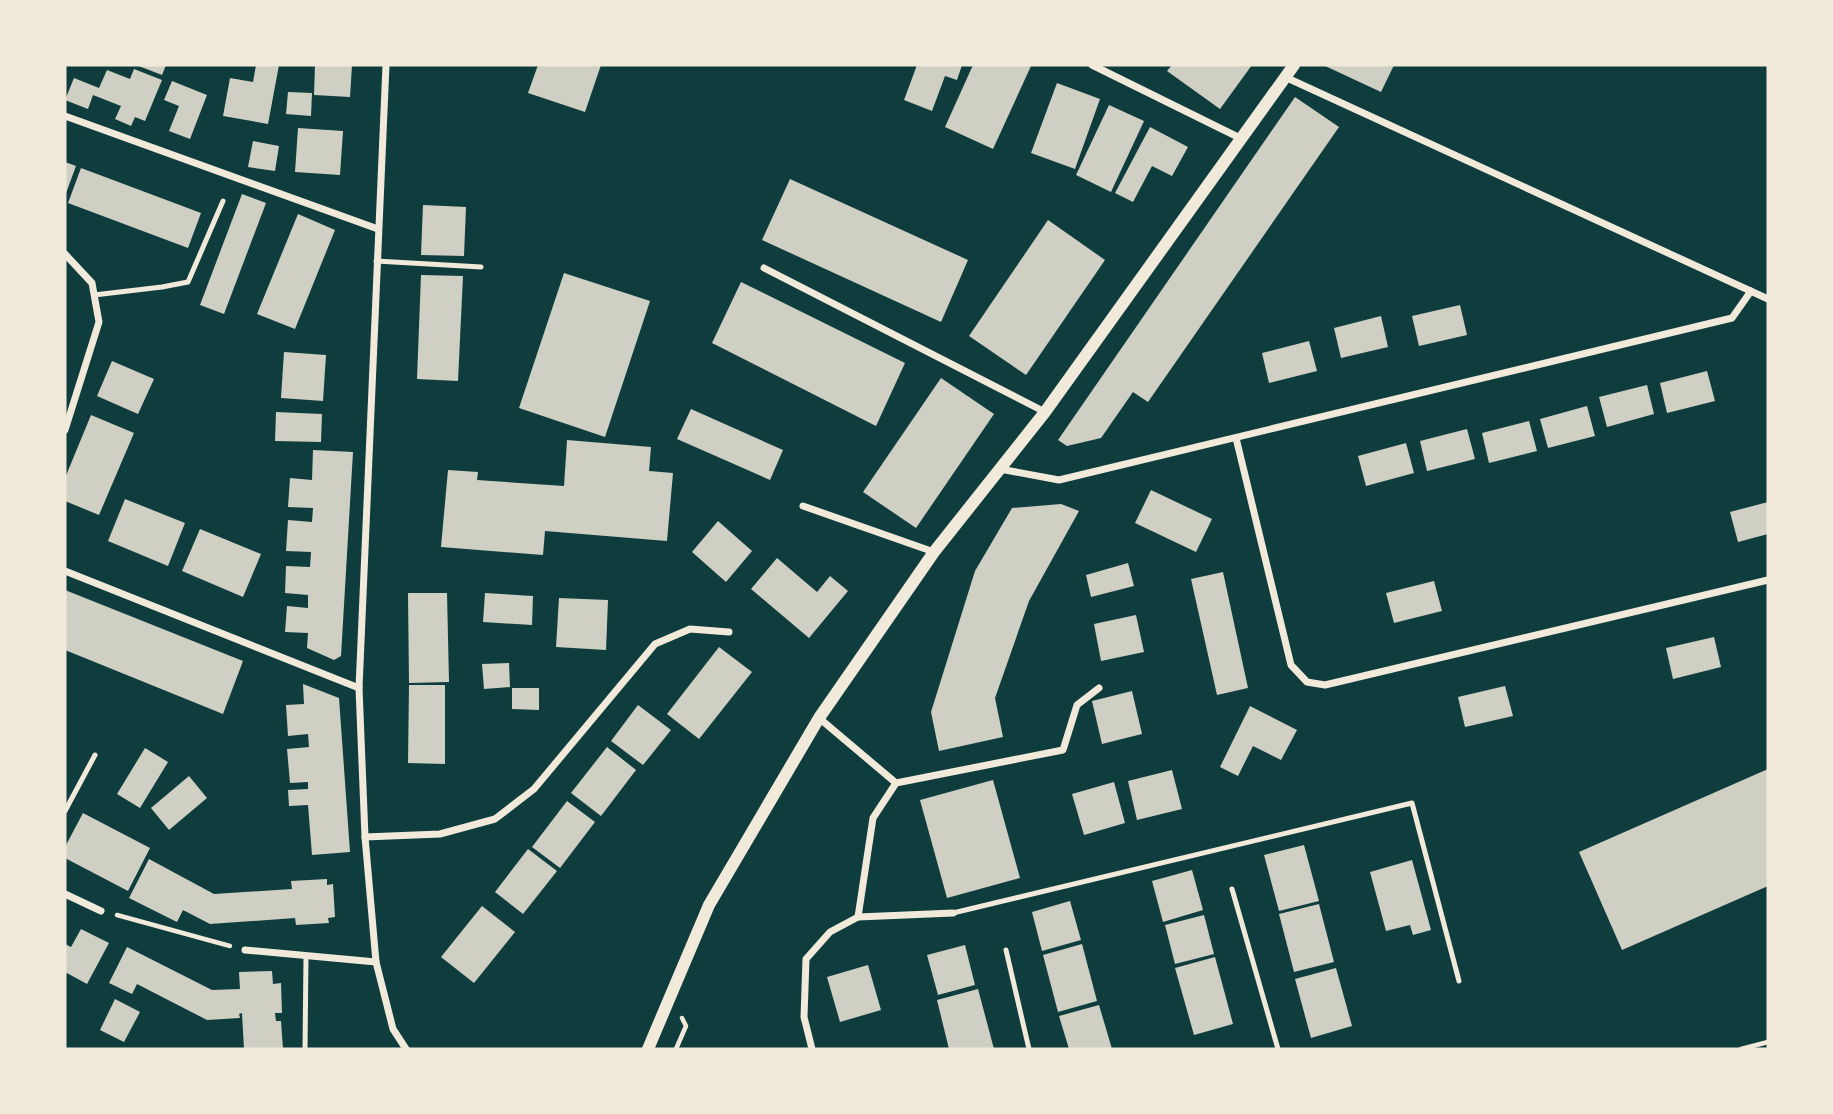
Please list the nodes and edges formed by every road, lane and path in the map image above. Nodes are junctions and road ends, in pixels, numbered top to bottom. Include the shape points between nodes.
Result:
1 (386, 65) edge
2 (1092, 65) edge
3 (1294, 65) edge
4 (1285, 77) junction
5 (65, 116) edge
6 (1243, 139) junction
7 (223, 201) dead end
8 (377, 229) junction
9 (65, 254) edge
10 (376, 261) junction
11 (481, 267) dead end
12 (764, 268) dead end
13 (1751, 291) junction
14 (94, 295) junction
15 (1768, 299) edge
16 (1045, 412) junction
17 (65, 430) edge
18 (1236, 438) junction
19 (1000, 469) junction
20 (803, 506) dead end
21 (934, 552) junction
22 (65, 571) edge
23 (1768, 580) edge
24 (729, 632) dead end
25 (359, 688) junction
26 (1099, 688) dead end
27 (819, 718) junction
28 (94, 755) dead end
29 (896, 783) junction
30 (65, 811) edge
31 (365, 837) junction
32 (1232, 889) dead end
33 (65, 894) edge
34 (101, 911) joint
35 (953, 913) joint
36 (858, 917) junction
37 (245, 950) joint
38 (1006, 950) dead end
39 (306, 957) junction
40 (376, 962) junction
41 (1459, 981) dead end
42 (685, 1026) dead end
43 (1768, 1042) edge
44 (305, 1049) edge
45 (405, 1049) edge
46 (648, 1049) edge
47 (676, 1049) edge
48 (812, 1049) edge
49 (1029, 1049) edge
50 (1278, 1049) edge
51 (1741, 1049) edge

1 - 8 street
2 - 6 street
3 - 4 street
4 - 6 street
4 - 13 street
5 - 8 street
6 - 16 street
7 - 14 lane via 188,282
8 - 10 street
9 - 14 street via 92,284
10 - 11 lane
10 - 25 street
12 - 16 street
13 - 15 street
13 - 18 street via 1732,318
14 - 17 street via 99,322
16 - 19 street
18 - 19 street via 1059,481
18 - 23 street via 1291,665 1307,682 1325,685
19 - 21 street
20 - 21 street
21 - 27 street
22 - 25 street
24 - 31 street via 690,629 655,644 534,789 495,819 440,834
25 - 31 street
26 - 29 street via 1077,705 1063,750
27 - 29 street
27 - 46 street via 709,905
28 - 30 lane
29 - 36 street via 873,818
31 - 40 street
32 - 50 lane
33 - 34 street
34 - 37 path
35 - 36 street
35 - 41 lane via 1412,803
36 - 48 street via 830,932 806,959 804,1017
37 - 39 street
38 - 49 lane
39 - 40 street
39 - 44 lane
40 - 45 street via 393,1029
42 - 47 path
43 - 51 path

